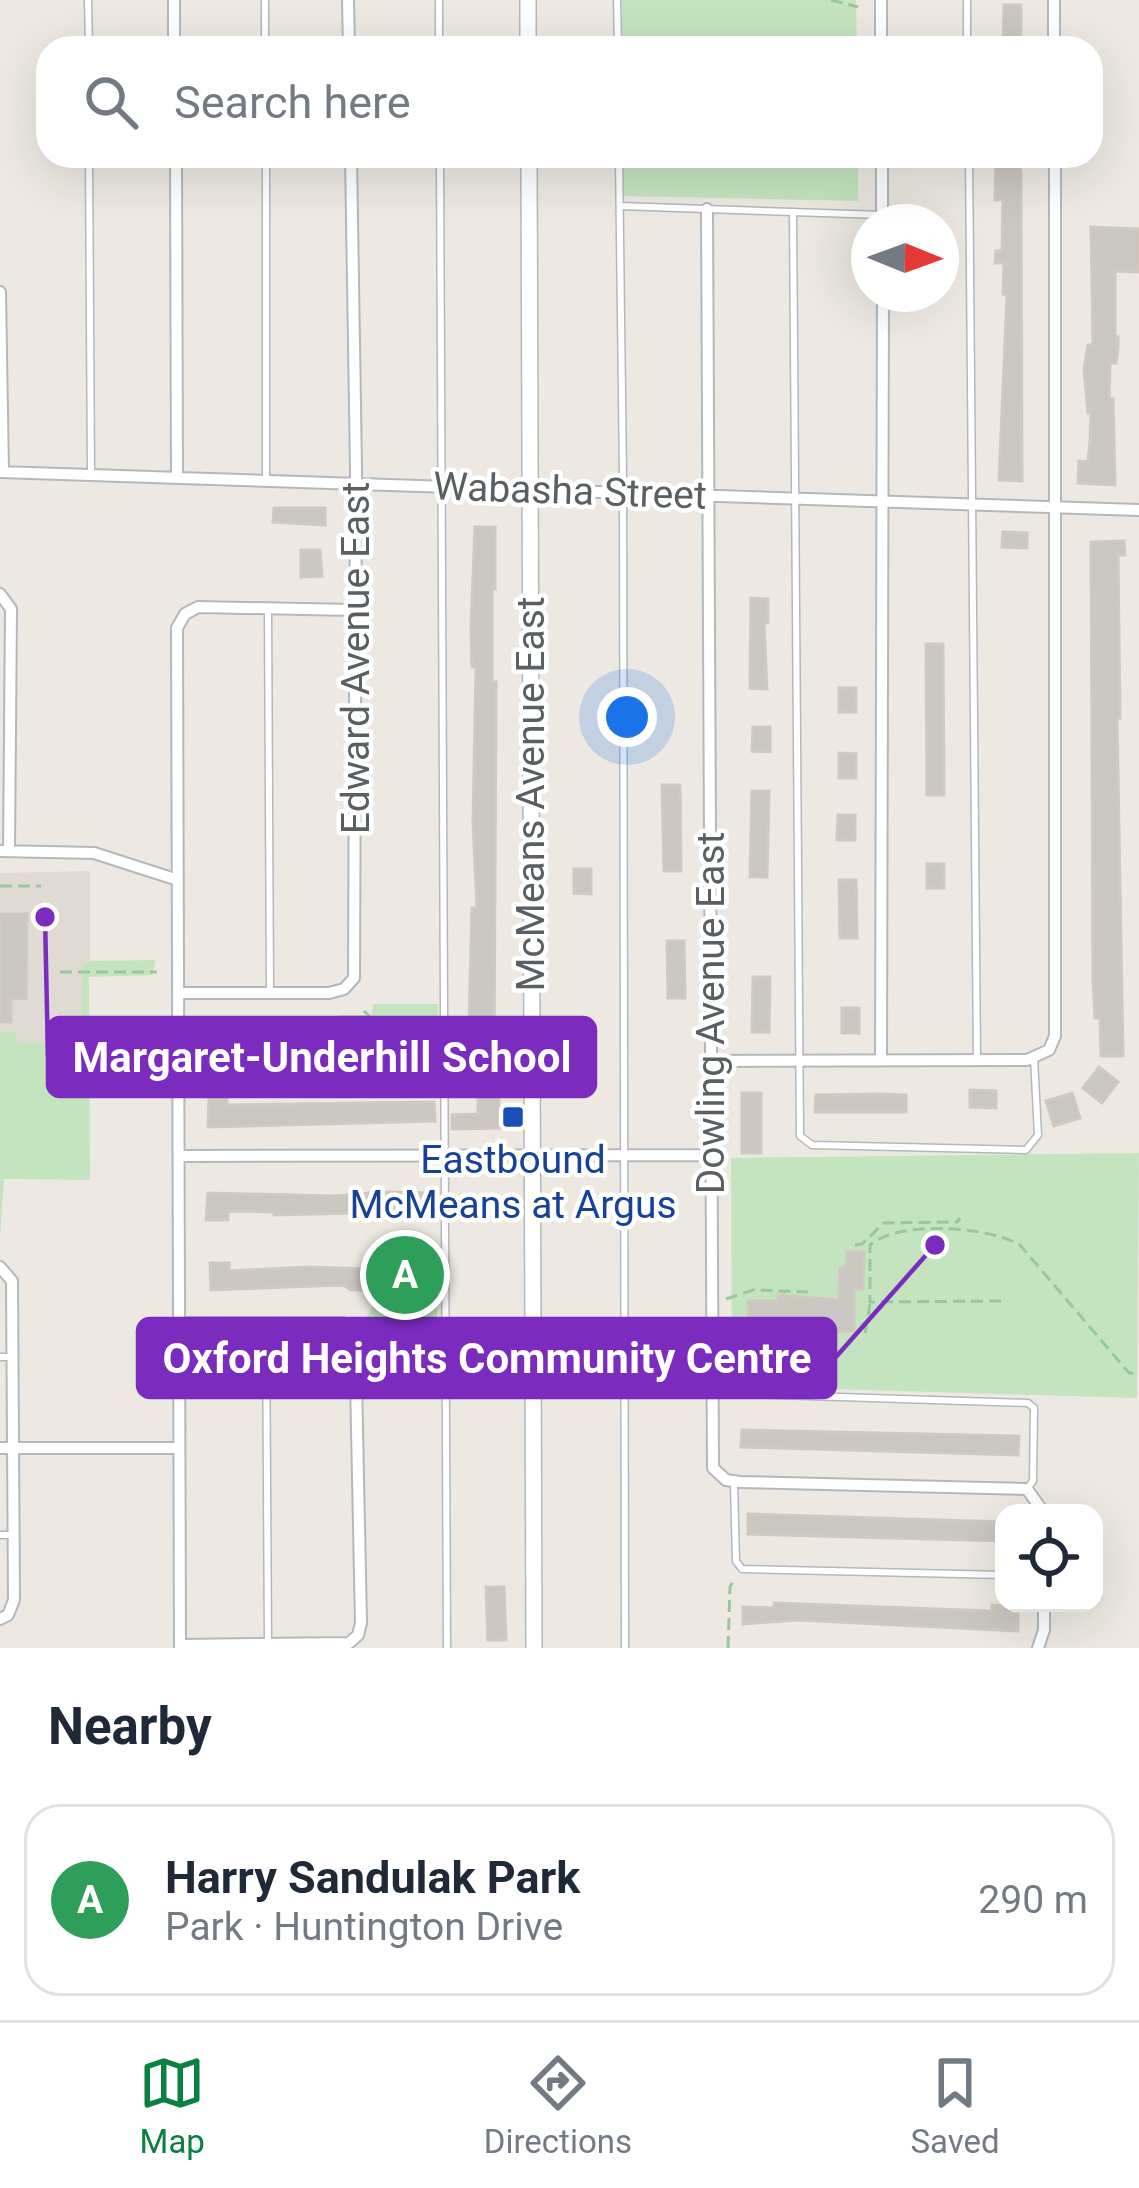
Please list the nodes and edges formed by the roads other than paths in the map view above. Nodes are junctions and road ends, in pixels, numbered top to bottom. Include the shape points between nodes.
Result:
1 (88, 0) edge
2 (174, 0) edge
3 (265, 0) edge
4 (348, 0) edge
5 (439, 0) edge
6 (528, 0) edge
7 (617, 0) edge
8 (881, 0) edge
9 (967, 0) edge
10 (1054, 0) edge
11 (88, 36) edge
12 (175, 36) edge
13 (265, 36) edge
14 (349, 36) edge
15 (439, 36) edge
16 (528, 36) edge
17 (618, 36) edge
18 (881, 36) edge
19 (968, 36) edge
20 (1054, 36) edge
21 (89, 168) edge
22 (176, 168) edge
23 (266, 168) edge
24 (351, 168) edge
25 (440, 168) edge
26 (529, 168) edge
27 (619, 168) edge
28 (882, 168) edge
29 (969, 168) edge
30 (1055, 168) edge
31 (882, 204) edge
32 (620, 206) junction
33 (707, 209) junction
34 (794, 212) junction
35 (851, 216) edge
36 (0, 292) edge
37 (883, 312) edge
38 (2, 472) edge
39 (91, 475) junction
40 (177, 477) junction
41 (266, 480) junction
42 (355, 483) junction
43 (442, 485) junction
44 (529, 489) junction
45 (622, 493) junction
46 (708, 496) junction
47 (796, 499) junction
48 (884, 501) junction
49 (971, 504) junction
50 (1054, 507) junction
51 (1139, 510) edge
52 (0, 594) edge
53 (268, 609) junction
54 (352, 610) junction
55 (5, 851) edge
56 (178, 880) junction
57 (270, 992) junction
58 (178, 993) junction
59 (1034, 1058) junction
60 (880, 1059) junction
61 (799, 1060) junction
62 (977, 1060) junction
63 (711, 1061) junction
64 (531, 1155) junction
65 (712, 1155) junction
66 (178, 1156) junction
67 (445, 1156) junction
68 (624, 1156) junction
69 (0, 1267) edge
70 (178, 1323) junction
71 (266, 1323) junction
72 (6, 1357) edge
73 (710, 1394) junction
74 (7, 1448) edge
75 (178, 1448) junction
76 (734, 1481) junction
77 (1027, 1489) junction
78 (1038, 1504) edge
79 (7, 1535) edge
80 (995, 1575) edge
81 (1044, 1612) edge
82 (0, 1619) edge
83 (268, 1645) junction
84 (180, 1647) edge
85 (447, 1648) edge
86 (534, 1648) edge
87 (625, 1648) edge
88 (1038, 1648) edge

1 - 11 lane
2 - 12 street
3 - 13 lane
4 - 14 street
5 - 15 lane
6 - 16 street
7 - 17 lane
8 - 18 street
9 - 19 lane
10 - 20 street
21 - 39 lane
22 - 40 street
23 - 41 lane
24 - 42 street, Edward Avenue East
25 - 43 lane
26 - 44 street, McMeans Avenue East
27 - 32 lane
28 - 31 street
29 - 49 lane
30 - 50 street
32 - 33 lane
32 - 45 lane
33 - 34 lane
33 - 46 street, Dowling Avenue East
34 - 35 lane
34 - 47 lane
36 - 38 street
37 - 48 street
38 - 39 street, Wabasha Street
39 - 40 street, Wabasha Street
40 - 41 street, Wabasha Street
41 - 42 street, Wabasha Street
42 - 43 street, Wabasha Street
42 - 54 street, Edward Avenue East
43 - 44 street, Wabasha Street
43 - 67 lane
44 - 45 street, Wabasha Street
44 - 64 street, McMeans Avenue East
45 - 46 street, Wabasha Street
45 - 68 lane
46 - 47 street, Wabasha Street
46 - 63 street, Dowling Avenue East
47 - 48 street, Wabasha Street
47 - 61 lane
48 - 49 street, Wabasha Street
48 - 60 street
49 - 50 street, Wabasha Street
49 - 62 lane
50 - 51 street, Wabasha Street
50 - 59 street via 1057,1004 1055,1036
52 - 55 street via 11,609
53 - 54 street
53 - 56 street via 198,608 177,628
53 - 57 lane
54 - 57 street, Edward Avenue East via 354,978 328,992
55 - 56 street via 94,853
56 - 58 street
57 - 58 street, Edward Avenue East
58 - 66 street
59 - 61 lane via 1038,1135 1026,1150 812,1145 800,1136
59 - 62 street
60 - 61 street
60 - 62 street
61 - 63 street
63 - 65 street, Dowling Avenue East
64 - 67 street
64 - 68 street
64 - 86 street, McMeans Avenue East
65 - 68 street
65 - 73 street, Dowling Avenue East
66 - 67 street
66 - 70 street
67 - 85 lane
68 - 87 lane
69 - 72 street via 12,1282
70 - 71 street
70 - 75 street
71 - 83 lane
71 - 83 street via 343,1323 356,1331 359,1391 358,1635 349,1643
72 - 74 street
73 - 76 street, Dowling Avenue East via 713,1468
73 - 77 lane via 1028,1403 1034,1408
74 - 75 street
74 - 79 street
75 - 84 street
76 - 77 street
76 - 80 lane via 740,1567
77 - 78 street
79 - 82 street via 14,1600
81 - 88 street
83 - 84 street

